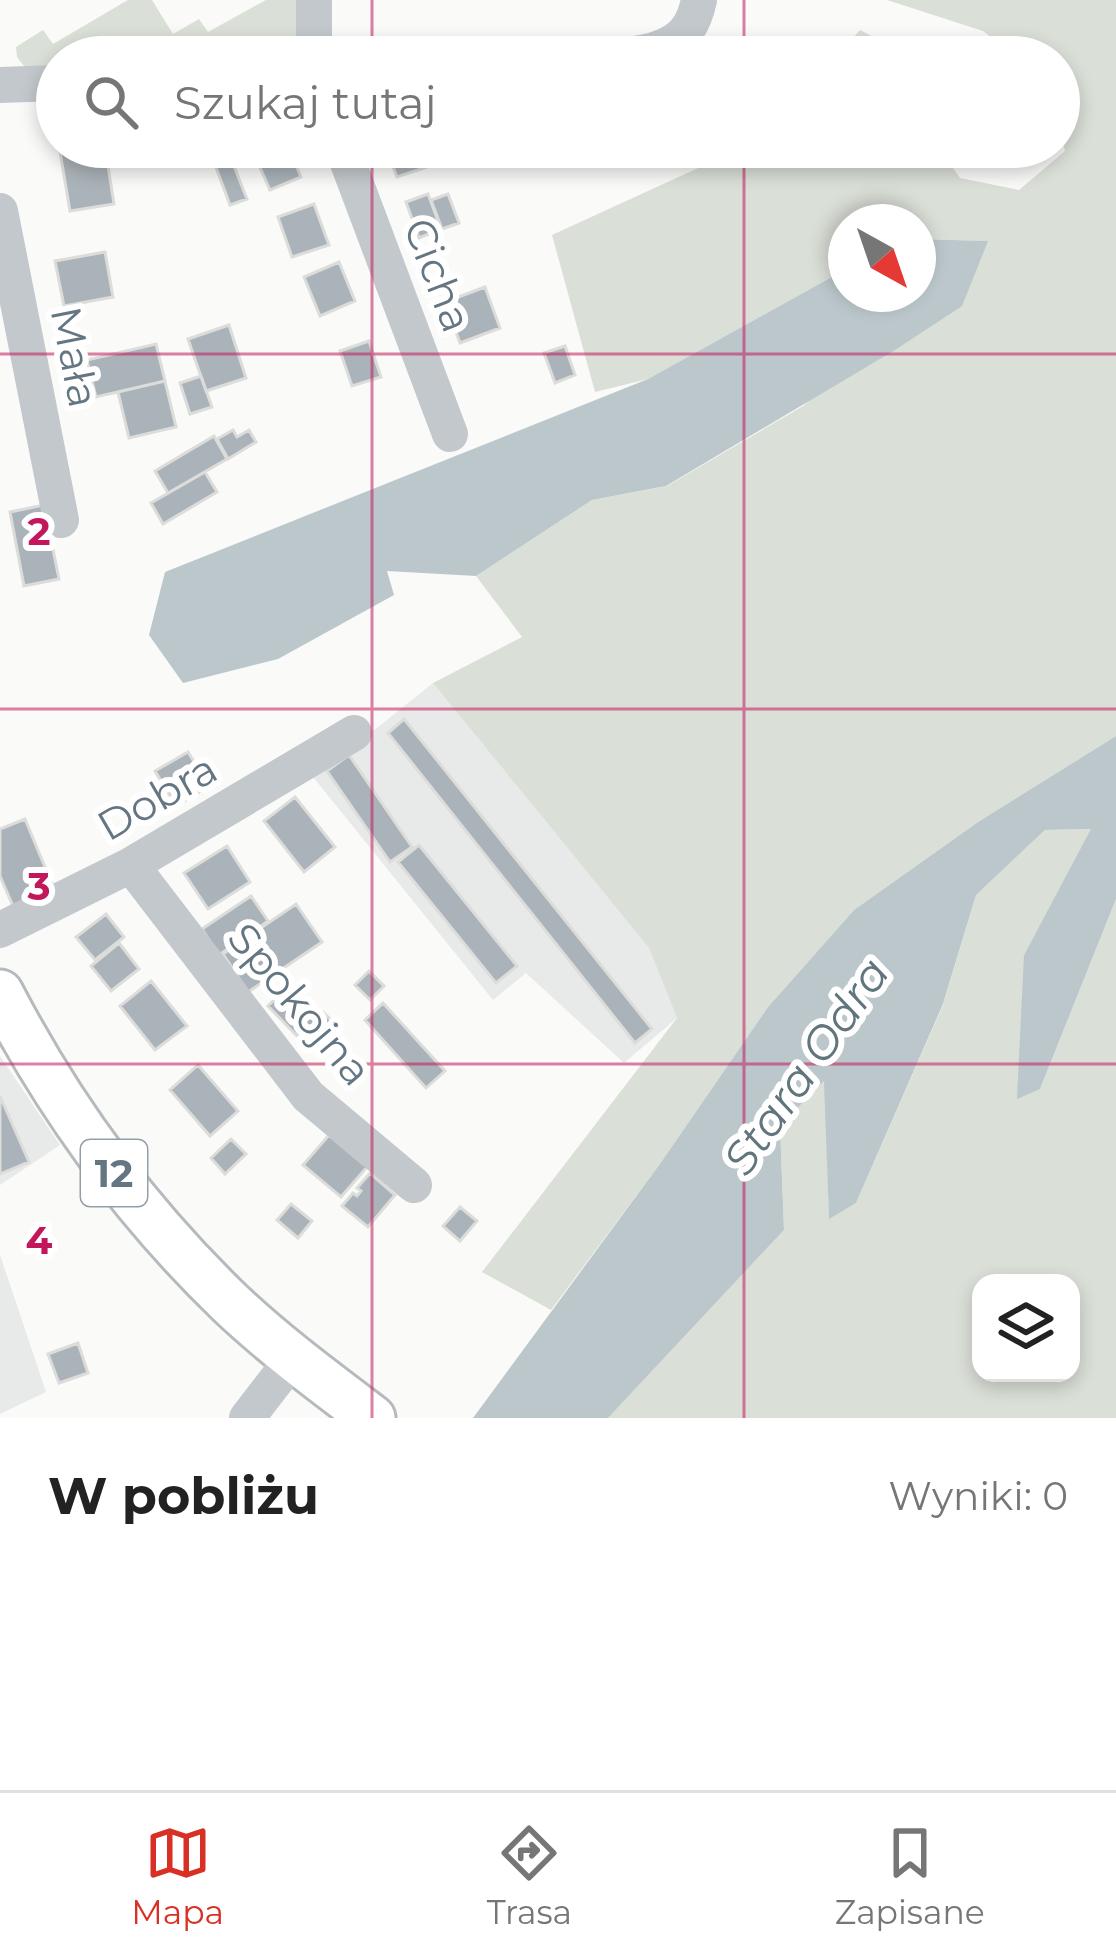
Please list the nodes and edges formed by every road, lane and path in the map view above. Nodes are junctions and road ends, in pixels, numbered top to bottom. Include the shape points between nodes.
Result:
1 (314, 0) edge
2 (699, 0) edge
3 (314, 36) edge
4 (680, 36) edge
5 (36, 84) edge
6 (0, 85) edge
7 (350, 168) edge
8 (0, 211) edge
9 (450, 434) dead end
10 (61, 520) dead end
11 (354, 733) dead end
12 (131, 866) junction
13 (0, 930) edge
14 (0, 993) edge
15 (414, 1185) dead end
16 (294, 1357) junction
17 (247, 1418) edge
18 (372, 1418) edge

1 - 3 street
2 - 4 street
5 - 6 street
7 - 9 street, Cicha
8 - 10 street, Mała
11 - 12 street, Dobra
12 - 13 street, Dobra
12 - 15 street, Spokojna via 308,1096
14 - 16 main road, 12 via 67,1107 141,1205 229,1301
16 - 17 street
16 - 18 main road, 12

